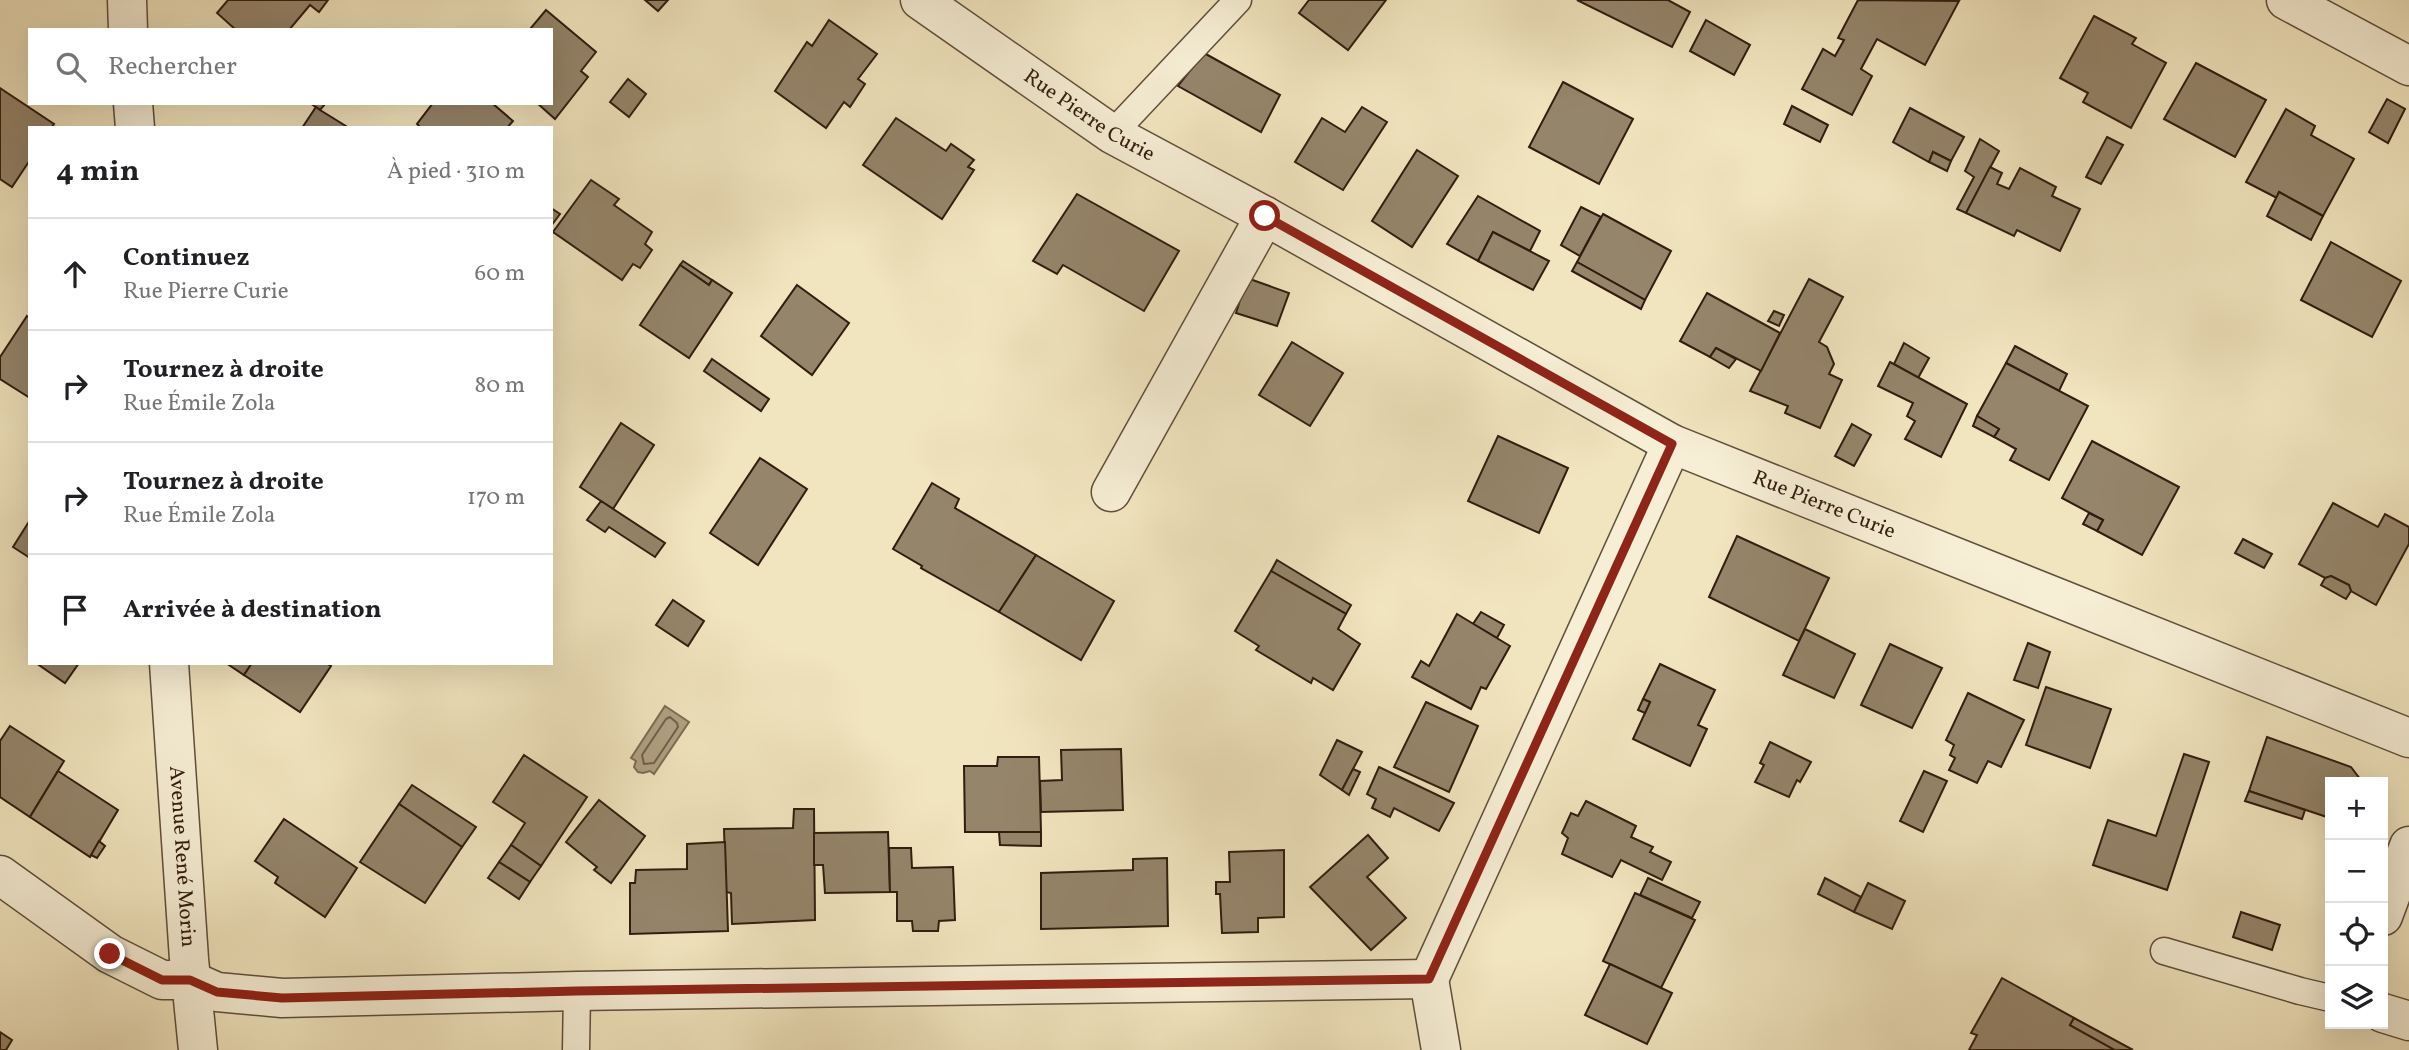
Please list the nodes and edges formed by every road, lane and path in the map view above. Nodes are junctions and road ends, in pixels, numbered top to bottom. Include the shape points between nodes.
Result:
1 (127, 0) edge
2 (920, 0) edge
3 (1238, 0) edge
4 (2286, 0) edge
5 (128, 28) edge
6 (2409, 66) edge
7 (133, 105) edge
8 (135, 126) edge
9 (1112, 134) junction
10 (1265, 216) junction
11 (1672, 444) junction
12 (1111, 492) dead end
13 (169, 665) edge
14 (2409, 738) edge
15 (2409, 846) edge
16 (0, 875) edge
17 (2388, 903) edge
18 (2164, 951) dead end
19 (1429, 979) junction
20 (190, 980) junction
21 (577, 991) junction
22 (2325, 997) edge
23 (2388, 1015) edge
24 (2409, 1021) edge
25 (198, 1050) edge
26 (576, 1050) edge
27 (1441, 1050) edge

1 - 5 street
2 - 9 street, Rue Pierre Curie
3 - 9 lane
4 - 6 street
7 - 8 street
9 - 10 street, Rue Pierre Curie
10 - 11 street, Rue Pierre Curie
10 - 12 street
11 - 14 street, Rue Pierre Curie
11 - 19 street
13 - 20 street, Avenue René Morin
15 - 17 street
16 - 20 street via 110,954 162,980
18 - 22 lane
19 - 21 street
19 - 27 street
20 - 21 street via 217,992 282,998
20 - 25 street, Avenue René Morin
21 - 26 lane
23 - 24 street

